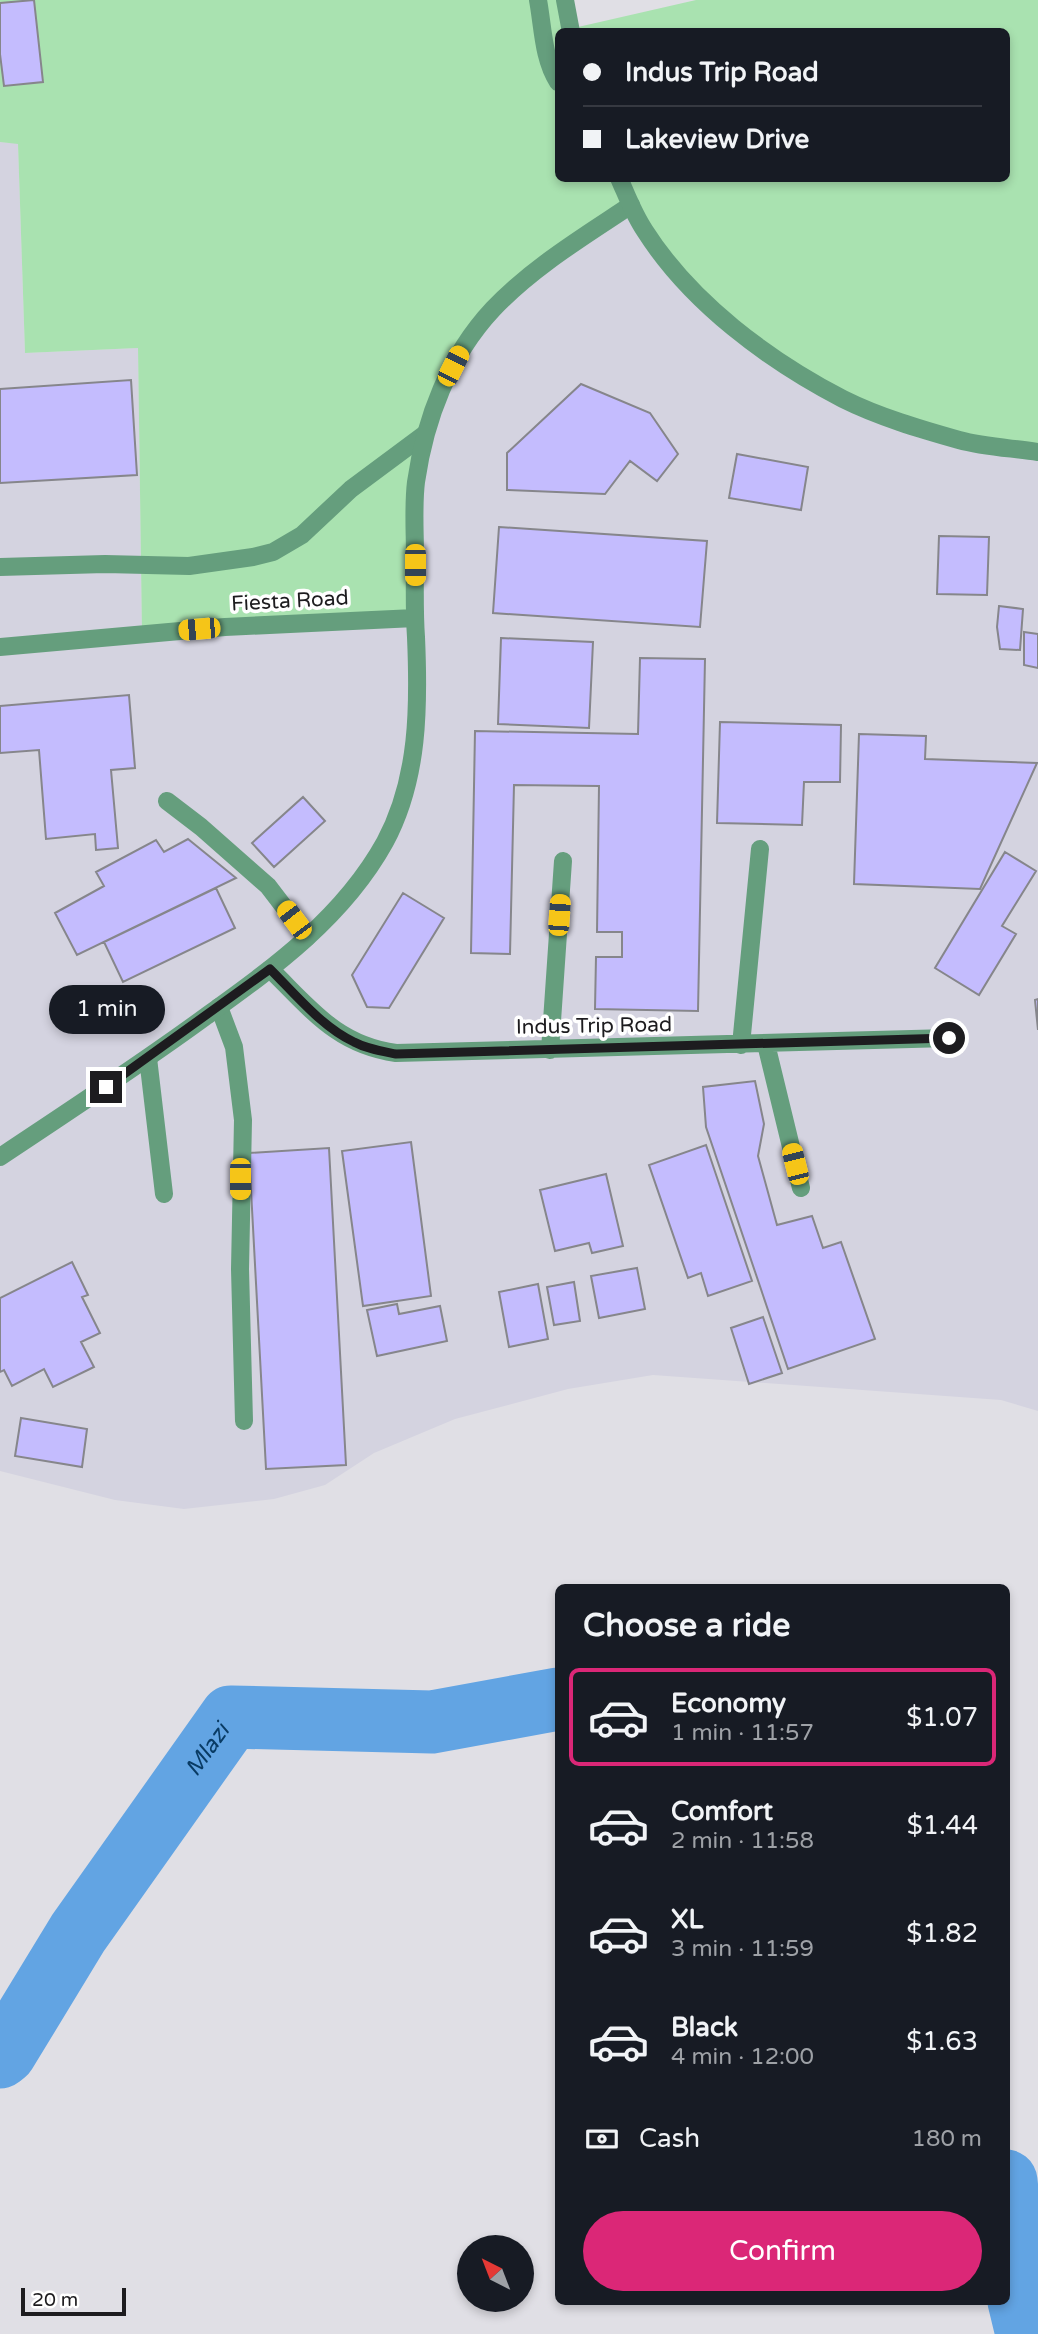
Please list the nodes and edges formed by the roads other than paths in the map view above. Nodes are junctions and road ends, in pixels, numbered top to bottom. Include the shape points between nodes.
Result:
1 (538, 0) edge
2 (565, 0) edge
3 (570, 28) edge
4 (555, 77) edge
5 (621, 182) edge
6 (631, 205) junction
7 (425, 434) junction
8 (1038, 453) edge
9 (0, 567) edge
10 (415, 618) junction
11 (0, 647) edge
12 (167, 802) dead end
13 (760, 849) dead end
14 (563, 861) dead end
15 (307, 937) junction
16 (270, 969) junction
17 (219, 1007) junction
18 (949, 1038) dead end
19 (766, 1044) junction
20 (741, 1045) junction
21 (550, 1050) junction
22 (148, 1058) junction
23 (0, 1157) edge
24 (801, 1188) dead end
25 (164, 1194) dead end
26 (244, 1421) dead end

1 - 4 street
2 - 3 street
5 - 6 street
6 - 7 street via 549,260 494,308 465,343
6 - 8 street via 680,276 715,311 764,351 844,400 961,440
7 - 9 street via 351,489 302,535 273,552 189,566
7 - 10 street via 416,485
10 - 11 street, Fiesta Road via 225,626
10 - 15 street via 418,688 412,769 394,823 366,874 327,921
12 - 15 street via 268,886
13 - 20 street
14 - 21 street
15 - 16 street
16 - 17 street
16 - 21 street, Indus Trip Road via 329,1026 373,1050 396,1054
17 - 22 street
17 - 26 street via 234,1047 243,1120
18 - 19 street, Indus Trip Road
19 - 20 street, Indus Trip Road
19 - 24 street
20 - 21 street, Indus Trip Road
22 - 23 street
22 - 25 street

